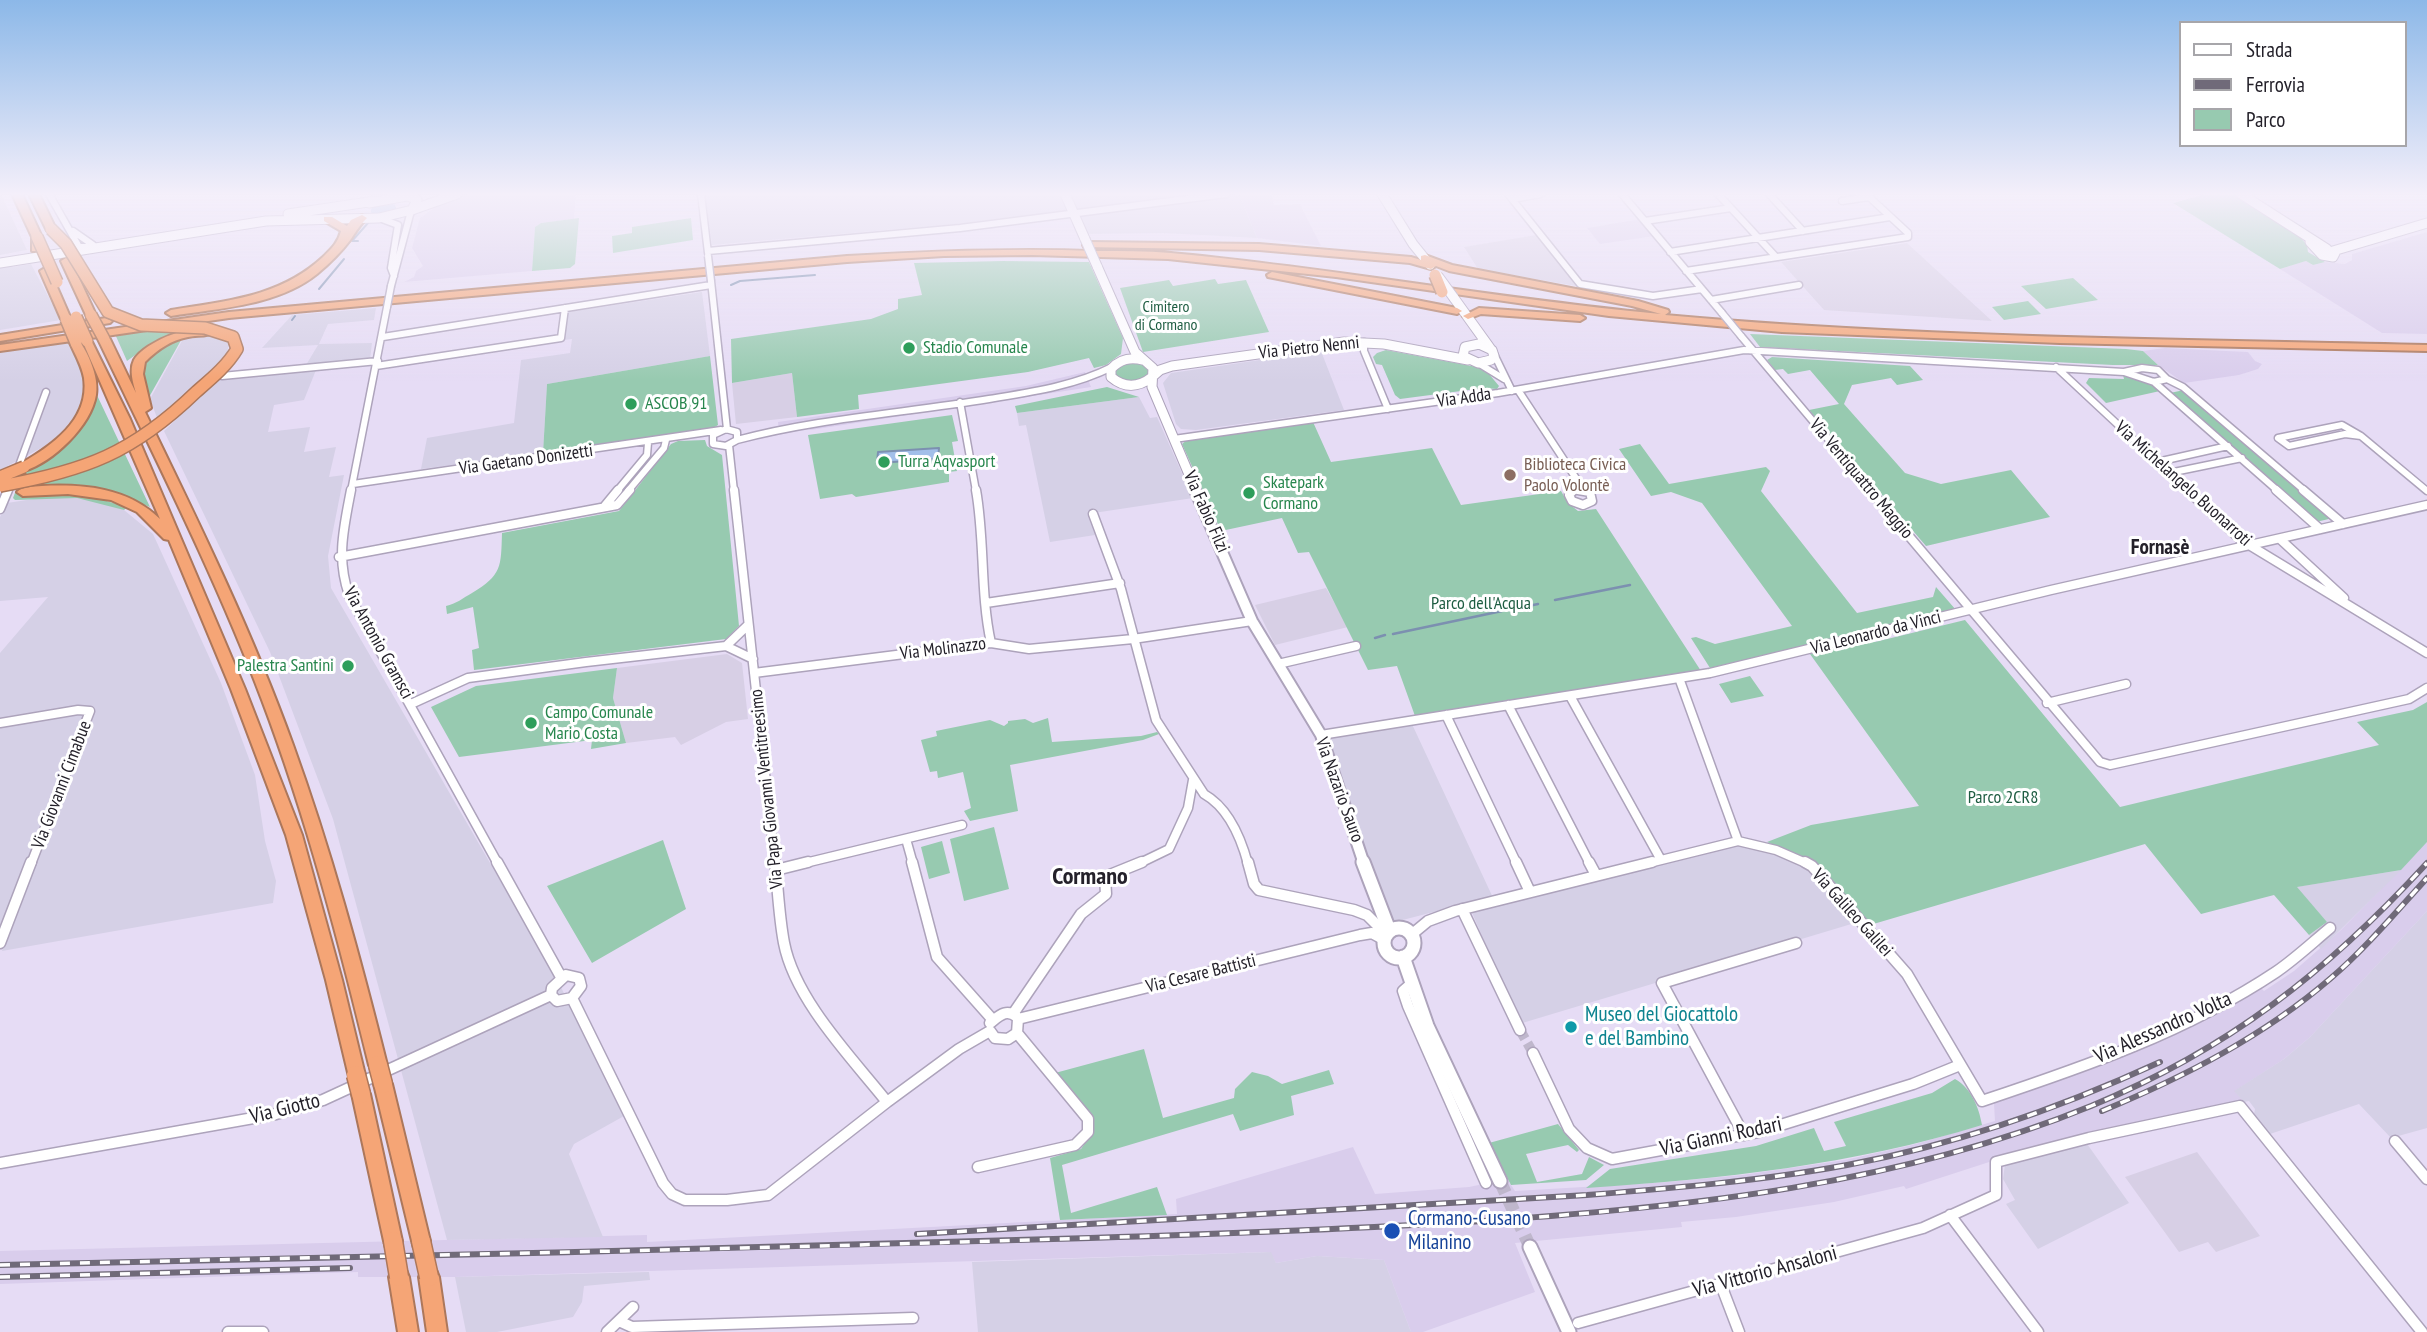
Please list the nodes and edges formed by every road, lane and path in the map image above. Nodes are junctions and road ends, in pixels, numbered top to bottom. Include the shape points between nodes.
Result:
1 (27, 256) edge
2 (32, 256) edge
3 (40, 256) edge
4 (43, 256) edge
5 (64, 256) edge
6 (74, 256) edge
7 (329, 256) edge
8 (393, 256) edge
9 (399, 256) edge
10 (708, 256) edge
11 (811, 256) edge
12 (913, 256) edge
13 (1090, 256) edge
14 (1168, 256) edge
15 (1170, 256) edge
16 (1247, 256) edge
17 (1349, 256) edge
18 (1421, 256) edge
19 (1557, 256) edge
20 (1674, 256) edge
21 (1782, 256) edge
22 (1776, 257) joint
23 (0, 261) edge
24 (1426, 264) junction
25 (1449, 268) junction
26 (1686, 271) junction
27 (394, 276) junction
28 (711, 283) junction
29 (1799, 285) dead end
30 (1702, 289) junction
31 (1447, 296) joint
32 (1711, 300) junction
33 (565, 309) junction
34 (1665, 312) junction
35 (163, 314) junction
36 (1463, 314) junction
37 (71, 318) junction
38 (1782, 329) junction
39 (383, 337) junction
40 (0, 338) edge
41 (81, 342) junction
42 (1130, 342) junction
43 (1364, 342) junction
44 (2425, 344) edge
45 (1466, 346) junction
46 (0, 348) edge
47 (1492, 351) junction
48 (1753, 351) junction
49 (1430, 353) junction
50 (1229, 357) junction
51 (1145, 361) junction
52 (1473, 362) junction
53 (377, 364) junction
54 (1116, 364) junction
55 (2056, 367) junction
56 (2124, 372) junction
57 (222, 376) dead end
58 (1152, 377) junction
59 (1088, 379) junction
60 (2167, 379) junction
61 (1114, 381) junction
62 (1507, 381) junction
63 (207, 382) junction
64 (2154, 382) junction
65 (1126, 386) junction
66 (1515, 390) junction
67 (46, 392) dead end
68 (960, 402) junction
69 (1159, 405) junction
70 (1388, 409) junction
71 (777, 429) junction
72 (727, 430) junction
73 (698, 435) junction
74 (2361, 436) junction
75 (1174, 439) junction
76 (666, 440) junction
77 (737, 440) junction
78 (712, 442) junction
79 (648, 443) junction
80 (729, 445) junction
81 (2228, 446) junction
82 (2242, 458) junction
83 (2157, 462) junction
84 (2169, 473) junction
85 (0, 477) edge
86 (352, 484) junction
87 (0, 486) edge
88 (1583, 489) dead end
89 (2427, 491) edge
90 (0, 495) edge
91 (2427, 505) edge
92 (604, 507) junction
93 (0, 509) edge
94 (1093, 514) dead end
95 (2343, 524) junction
96 (2320, 529) junction
97 (2280, 539) junction
98 (173, 540) junction
99 (2250, 547) junction
100 (339, 557) junction
101 (215, 573) junction
102 (1120, 583) junction
103 (986, 603) junction
104 (1971, 610) junction
105 (2356, 610) junction
106 (1252, 621) junction
107 (748, 625) junction
108 (1133, 639) junction
109 (991, 643) junction
110 (726, 646) junction
111 (1356, 646) dead end
112 (2427, 653) edge
113 (753, 659) junction
114 (1278, 664) junction
115 (754, 673) junction
116 (1679, 678) junction
117 (2126, 684) dead end
118 (2427, 688) edge
119 (1570, 696) junction
120 (2048, 703) junction
121 (411, 704) junction
122 (1508, 705) junction
123 (1446, 715) junction
124 (0, 723) edge
125 (1321, 735) junction
126 (1192, 777) junction
127 (962, 825) dead end
128 (906, 839) junction
129 (1738, 841) junction
130 (1661, 860) junction
131 (776, 870) junction
132 (1596, 875) junction
133 (1530, 892) junction
134 (1462, 909) junction
135 (2330, 928) dead end
136 (1386, 934) junction
137 (1411, 935) junction
138 (0, 943) edge
139 (1796, 943) dead end
140 (1403, 957) junction
141 (561, 977) junction
142 (1411, 984) junction
143 (551, 995) junction
144 (572, 998) junction
145 (1016, 1017) junction
146 (992, 1019) junction
147 (1520, 1030) tunnel mouth
148 (990, 1031) junction
149 (1017, 1033) junction
150 (1532, 1053) tunnel mouth
151 (1960, 1065) junction
152 (1982, 1101) joint
153 (887, 1102) junction
154 (1744, 1135) junction
155 (2396, 1141) dead end
156 (0, 1163) edge
157 (978, 1167) dead end
158 (2427, 1179) edge
159 (1500, 1181) tunnel mouth
160 (1486, 1184) dead end
161 (1950, 1215) junction
162 (1530, 1248) tunnel mouth
163 (1721, 1285) junction
164 (633, 1307) dead end
165 (913, 1318) dead end
166 (621, 1322) junction
167 (1573, 1327) edge
168 (228, 1332) edge
169 (263, 1332) edge
170 (408, 1332) edge
171 (437, 1332) edge
172 (607, 1332) edge
173 (1739, 1332) edge
174 (2038, 1332) edge
175 (2422, 1332) edge

1 - 23 street
2 - 23 street
3 - 37 highway
4 - 37 highway, bridge
5 - 101 highway, bridge
6 - 63 highway, bridge via 108,312 124,323 218,330 233,337 234,355
7 - 35 highway via 316,270 278,292
8 - 27 street, Via Antonio Gramsci
9 - 27 street, Via Antonio Gramsci
10 - 28 street, bridge
11 - 35 highway
12 - 46 highway via 229,315
13 - 42 street, bridge
14 - 36 highway
15 - 38 highway via 1323,272 1609,313
16 - 34 highway
17 - 24 highway
18 - 24 street
19 - 30 street via 1578,283 1653,296
20 - 26 street, Via Ventiquattro Maggio
21 - 22 street
22 - 26 street
24 - 25 highway
24 - 25 highway
24 - 31 highway, bridge
25 - 34 highway
26 - 30 street, Via Ventiquattro Maggio
27 - 39 street, Via Antonio Gramsci, bridge
28 - 33 street
28 - 72 street
29 - 32 street
30 - 32 street, Via Ventiquattro Maggio
31 - 36 street
32 - 48 street, Via Ventiquattro Maggio, bridge
33 - 39 street
33 - 53 street via 561,338
34 - 44 highway via 1968,330
35 - 40 highway
36 - 38 highway via 1481,311
36 - 45 street via 1472,339
36 - 47 street
37 - 41 highway, bridge
38 - 44 highway via 2011,339
39 - 53 street, Via Antonio Gramsci
41 - 85 highway, bridge via 90,379 86,407 61,443
41 - 98 highway via 124,419
42 - 51 street
42 - 54 street via 1128,352
43 - 49 street, Via Pietro Nenni
43 - 50 street, Via Pietro Nenni
43 - 70 street
45 - 47 street, Via Pietro Nenni via 1479,344
45 - 49 street, Via Pietro Nenni
45 - 52 street via 1462,354
47 - 52 street via 1488,362
47 - 62 street
48 - 55 street, Via Adda
48 - 66 street, Via Adda
48 - 104 street, Via Ventiquattro Maggio
49 - 52 street, Via Pietro Nenni
50 - 51 street, Via Pietro Nenni
50 - 58 street, Via Pietro Nenni via 1168,367
51 - 54 street via 1130,359
51 - 58 street via 1153,368
52 - 62 street
53 - 57 street
53 - 86 street, Via Antonio Gramsci
54 - 59 street
54 - 61 street via 1110,373
55 - 56 street, Via Adda
55 - 83 street, Via Michelangelo Buonarroti
56 - 60 street via 2150,367
56 - 64 street
58 - 65 street via 1141,385
58 - 69 street, Via Fabio Filzi
59 - 61 street
59 - 68 street
60 - 64 street
60 - 95 street via 2183,387
61 - 65 street
62 - 66 street
63 - 87 highway, bridge via 162,425 116,454 69,472
63 - 101 highway, bridge via 231,350 221,335 193,333 154,347 139,361 140,396 207,544
64 - 81 street
65 - 69 street
66 - 70 street, Via Adda
66 - 88 street
67 - 93 street
68 - 71 street
68 - 103 street via 982,526
69 - 75 street, Via Fabio Filzi
70 - 75 street, Via Adda
71 - 72 street, Via Gaetano Donizetti
71 - 77 street
72 - 73 street, Via Gaetano Donizetti
72 - 77 street via 738,433
72 - 78 street via 712,436
73 - 76 street, Via Gaetano Donizetti
73 - 78 street
74 - 74 street via 2342,425 2278,438 2289,446 2345,434
74 - 89 street
75 - 106 street, Via Fabio Filzi
76 - 79 street, Via Gaetano Donizetti
76 - 92 street via 617,505
77 - 80 street
78 - 80 street
79 - 86 street, Via Gaetano Donizetti
79 - 92 street via 647,455
80 - 107 street, Via Papa Giovanni Ventitreesimo
81 - 82 street
81 - 83 street
82 - 84 street
82 - 96 street
83 - 84 street, Via Michelangelo Buonarroti
84 - 99 street, Via Michelangelo Buonarroti
86 - 100 street, Via Antonio Gramsci
90 - 98 highway via 76,491 118,499 140,509
91 - 95 street, Via Leonardo da Vinci
92 - 100 street
94 - 102 street
95 - 96 street, Via Leonardo da Vinci
96 - 97 street, Via Leonardo da Vinci
97 - 99 street, Via Leonardo da Vinci
97 - 105 street, Via Michelangelo Buonarroti
98 - 170 highway, bridge via 238,689 294,835 361,1094
99 - 104 street, Via Leonardo da Vinci
99 - 105 street, Via Michelangelo Buonarroti
100 - 121 street, Via Antonio Gramsci via 349,595
101 - 171 highway, bridge via 270,701 314,826 383,1084 429,1277
102 - 103 street
102 - 108 street
103 - 109 street
104 - 116 street, Via Leonardo da Vinci via 1746,666
104 - 120 street, Via Ventiquattro Maggio
105 - 112 street, Via Michelangelo Buonarroti
106 - 108 street, Via Molinazzo
106 - 114 street, Via Nazario Sauro
107 - 110 street
107 - 113 street, Via Papa Giovanni Ventitreesimo
108 - 109 street, Via Molinazzo via 1030,649
108 - 126 street via 1156,720
109 - 115 street, Via Molinazzo
110 - 113 street
110 - 121 street via 468,678
111 - 114 street
113 - 115 street, Via Papa Giovanni Ventitreesimo
114 - 125 street, Via Nazario Sauro
115 - 131 street, Via Papa Giovanni Ventitreesimo
116 - 119 street, Via Leonardo da Vinci
116 - 129 street
117 - 120 street
118 - 120 street, Via Ventiquattro Maggio via 2409,699 2110,765 2100,762
119 - 122 street, Via Leonardo da Vinci
119 - 130 street
121 - 141 street, Via Antonio Gramsci
122 - 123 street, Via Leonardo da Vinci
122 - 132 street
123 - 125 street, Via Leonardo da Vinci
123 - 133 street
124 - 138 street, Via Giovanni Cimabue via 90,712
125 - 136 street, Via Nazario Sauro
126 - 136 street via 1231,821 1259,890 1354,910 1367,915
126 - 145 street via 1188,808 1169,849 1105,877 1106,894 1081,914
127 - 128 street
128 - 131 street
128 - 146 street via 937,957
129 - 130 street
129 - 151 street, Via Galileo Galilei via 1812,866 1907,974
130 - 132 street
131 - 153 street, Via Papa Giovanni Ventitreesimo via 789,965
132 - 133 street
133 - 134 street
134 - 137 street via 1434,917
134 - 147 street
135 - 152 street, Via Alessandro Volta via 2278,971 2195,1018 2136,1045
136 - 137 street via 1399,929
136 - 140 street via 1386,951
136 - 145 street, Via Cesare Battisti via 1360,935
137 - 140 street via 1415,946
139 - 154 street via 1662,983
140 - 142 street
141 - 143 street
141 - 144 street via 579,978 581,986
142 - 159 street
142 - 160 street via 1404,991 1408,1006
143 - 144 street via 562,1002
143 - 156 street, Via Giotto via 323,1100 276,1114
144 - 153 street via 668,1191 685,1200 768,1195
145 - 146 street via 1002,1013
145 - 149 street
146 - 148 street
148 - 149 street via 1000,1040
148 - 153 street
149 - 157 street via 1088,1119 1087,1132 1075,1145
150 - 154 street, Via Gianni Rodari via 1569,1129 1587,1148 1612,1159
151 - 152 street, Via Galileo Galilei
151 - 154 street, Via Gianni Rodari via 1913,1084
155 - 158 street
161 - 163 street, Via Vittorio Ansaloni via 1923,1228
161 - 174 street
161 - 175 street, Via Vittorio Ansaloni via 1996,1195 1996,1162 2240,1106
162 - 167 street
163 - 167 street, Via Vittorio Ansaloni
163 - 173 street
164 - 166 street
165 - 166 street via 632,1327
166 - 172 street
168 - 169 street

